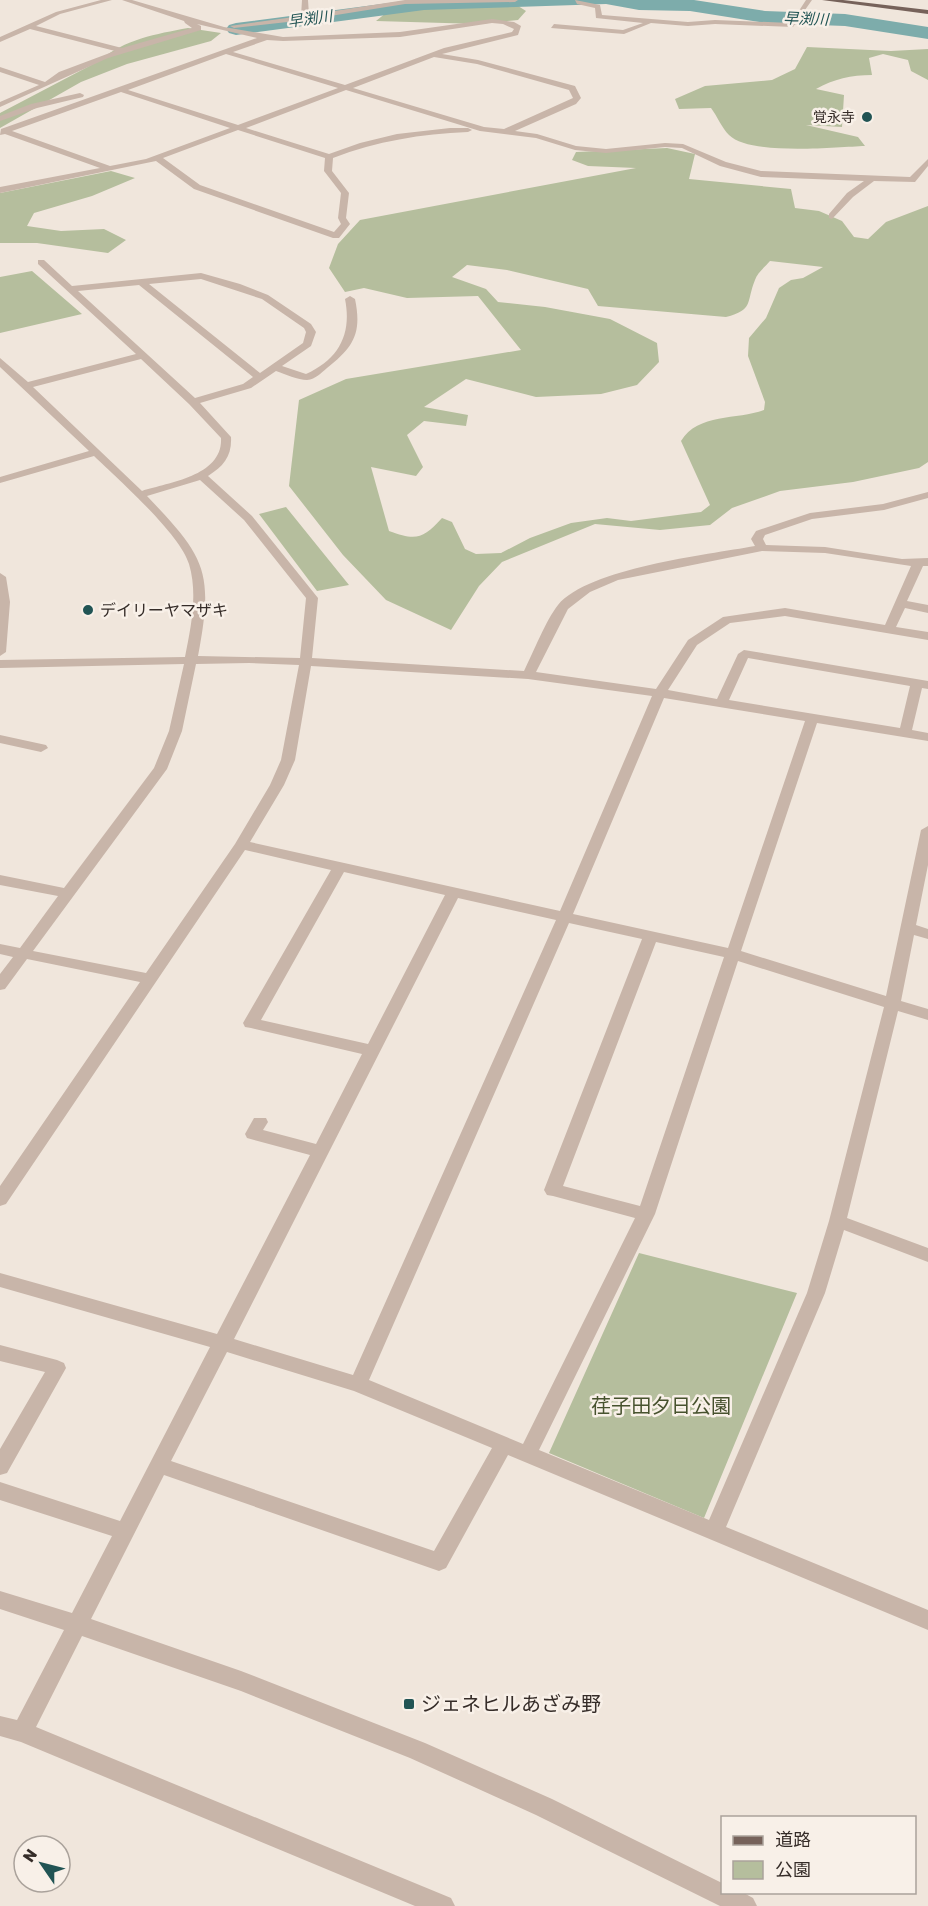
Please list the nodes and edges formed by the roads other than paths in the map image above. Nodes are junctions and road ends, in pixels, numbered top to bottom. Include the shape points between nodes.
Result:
1 (109, 0) edge
2 (125, 0) edge
3 (306, 0) edge
4 (515, 0) edge
5 (809, 0) edge
6 (825, 0) edge
7 (856, 0) edge
8 (404, 1) edge
9 (578, 1) edge
10 (928, 10) edge
11 (184, 17) junction
12 (305, 18) junction
13 (654, 21) junction
14 (28, 26) junction
15 (554, 26) dead end
16 (265, 38) junction
17 (0, 40) edge
18 (120, 50) junction
19 (226, 52) junction
20 (433, 55) junction
21 (0, 69) edge
22 (46, 85) junction
23 (132, 86) junction
24 (342, 87) junction
25 (121, 90) junction
26 (0, 105) edge
27 (0, 119) edge
28 (236, 128) junction
29 (483, 129) junction
30 (2, 132) edge
31 (505, 132) junction
32 (328, 157) junction
33 (158, 158) junction
34 (928, 161) edge
35 (111, 169) junction
36 (872, 179) junction
37 (0, 190) edge
38 (832, 216) dead end
39 (41, 262) dead end
40 (141, 282) junction
41 (69, 289) junction
42 (351, 299) dead end
43 (141, 356) junction
44 (0, 361) edge
45 (277, 368) junction
46 (260, 378) junction
47 (25, 386) junction
48 (193, 402) junction
49 (97, 452) junction
50 (202, 476) junction
51 (0, 480) edge
52 (140, 495) junction
53 (928, 495) edge
54 (762, 548) junction
55 (923, 563) edge
56 (0, 577) edge
57 (900, 603) junction
58 (928, 609) edge
59 (889, 629) junction
60 (928, 636) edge
61 (0, 652) edge
62 (191, 659) junction
63 (306, 660) junction
64 (0, 664) edge
65 (528, 675) junction
66 (923, 684) edge
67 (660, 693) junction
68 (722, 702) junction
69 (812, 718) junction
70 (905, 734) junction
71 (928, 737) edge
72 (0, 739) edge
73 (41, 748) dead end
74 (928, 830) edge
75 (240, 845) junction
76 (924, 861) edge
77 (340, 867) junction
78 (0, 880) edge
79 (454, 892) junction
80 (66, 893) junction
81 (565, 916) junction
82 (909, 928) junction
83 (928, 934) edge
84 (651, 936) junction
85 (0, 949) edge
86 (24, 954) junction
87 (733, 954) junction
88 (148, 979) junction
89 (0, 985) edge
90 (892, 1005) junction
91 (928, 1015) edge
92 (372, 1051) junction
93 (260, 1122) dead end
94 (321, 1151) junction
95 (0, 1199) edge
96 (646, 1214) junction
97 (838, 1221) junction
98 (928, 1255) edge
99 (0, 1280) edge
100 (222, 1343) junction
101 (0, 1353) edge
102 (357, 1384) junction
103 (504, 1444) junction
104 (528, 1454) junction
105 (159, 1465) junction
106 (0, 1467) edge
107 (0, 1491) edge
108 (125, 1531) junction
109 (714, 1532) junction
110 (0, 1600) edge
111 (928, 1620) edge
112 (77, 1624) junction
113 (0, 1725) edge
114 (22, 1732) junction
115 (443, 1906) edge
116 (745, 1906) edge

1 - 14 street via 64,11
2 - 11 street
3 - 12 street
4 - 8 street
5 - 13 street via 793,25
6 - 10 main road
7 - 10 main road
8 - 12 street
9 - 13 street via 598,6 598,17
11 - 12 street via 237,27
11 - 16 street
11 - 18 street via 198,29
13 - 15 street via 624,32
14 - 17 street
14 - 18 street
16 - 19 street
16 - 20 street via 431,31 496,21 518,28 503,37
18 - 22 street via 74,67
19 - 23 street
19 - 24 street
20 - 24 street
20 - 31 street via 477,62 572,88 576,93 578,98 573,102
21 - 22 street
22 - 26 street
23 - 25 street
23 - 27 street via 43,104
24 - 28 street
24 - 29 street
25 - 28 street
25 - 30 street
28 - 32 street
28 - 33 street
29 - 31 street
29 - 32 street via 422,131 354,146
30 - 35 street
31 - 36 street via 606,151 683,146 723,164 761,174
32 - 33 street via 328,171 345,193 342,218 346,224 336,236 197,188
33 - 35 street
34 - 36 street via 912,180
35 - 37 street
36 - 38 street via 850,195
39 - 41 street
40 - 41 street
40 - 45 street via 201,276 246,289 280,305 308,326 310,332 308,344
40 - 46 street
41 - 43 street
42 - 45 street via 354,332 342,351 311,376
43 - 47 street
43 - 48 street
44 - 47 street
45 - 46 street
46 - 48 street via 247,386
47 - 49 street
48 - 50 street via 226,437 226,451 217,466
49 - 51 street
49 - 52 street
50 - 52 street
50 - 63 street via 248,518 312,597
52 - 62 street via 186,546 195,564 200,609
53 - 54 street via 884,507 810,516 760,533
54 - 55 street via 825,550
54 - 65 street via 615,577 586,589 563,608
55 - 57 street
56 - 61 street via 4,619
57 - 58 street
57 - 59 street
59 - 60 street
59 - 67 street via 785,612 727,620 692,644
62 - 63 street
62 - 64 street
62 - 80 street via 174,741 160,769
63 - 65 street
63 - 75 street via 288,760
65 - 67 street
66 - 68 street via 744,654
66 - 70 street
67 - 68 street
67 - 81 street
68 - 69 street
69 - 70 street
69 - 87 street
70 - 71 street
72 - 73 street
74 - 76 street
75 - 77 street
75 - 88 street
76 - 82 street
77 - 79 street
77 - 92 street via 251,1023
78 - 80 street
79 - 81 street
79 - 92 street
80 - 86 street
81 - 84 street
81 - 102 street
82 - 83 street
82 - 90 street
84 - 87 street
84 - 96 street via 554,1190
85 - 86 street
86 - 88 street
86 - 89 street
87 - 90 street
87 - 96 street
88 - 95 street
90 - 91 street
90 - 97 street
92 - 94 street
93 - 94 street via 253,1134
94 - 100 street
96 - 104 street
97 - 98 street
97 - 109 street via 816,1293
99 - 100 street
100 - 102 street
100 - 105 street
101 - 106 street via 57,1368
102 - 103 street
103 - 104 street
103 - 105 street via 439,1562
104 - 109 street
105 - 108 street
107 - 108 street
108 - 112 street
109 - 111 street
110 - 112 street
112 - 114 street
112 - 116 street via 274,1692 476,1776
113 - 114 street
114 - 115 street

